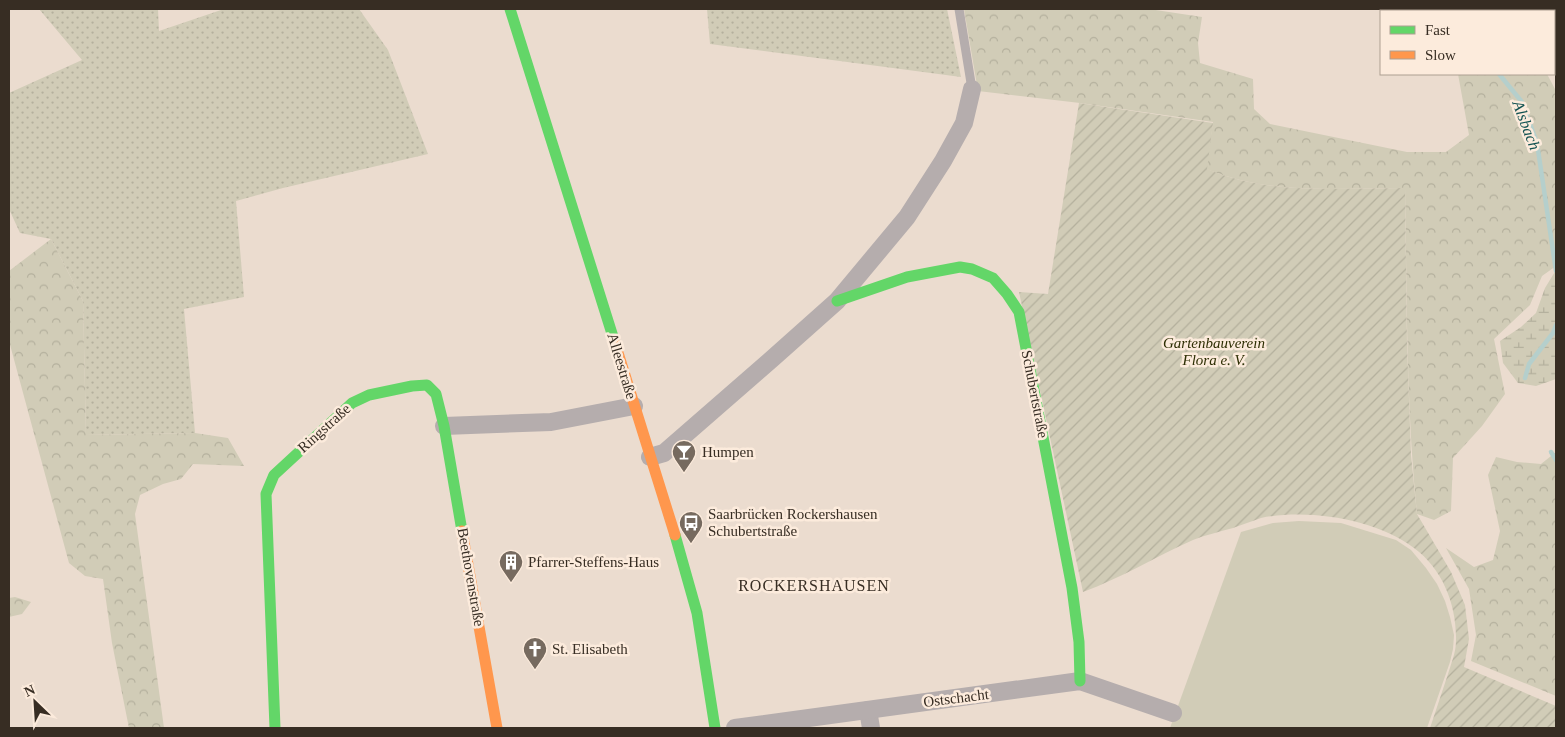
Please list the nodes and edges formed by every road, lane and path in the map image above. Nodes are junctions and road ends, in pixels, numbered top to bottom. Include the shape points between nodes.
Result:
1 (510, 9) edge
2 (959, 9) edge
3 (972, 89) joint
4 (836, 301) junction
5 (634, 406) junction
6 (444, 426) junction
7 (650, 457) junction
8 (1080, 681) junction
9 (868, 710) junction
10 (1173, 713) dead end
11 (275, 728) edge
12 (498, 728) edge
13 (715, 728) edge
14 (735, 728) edge
15 (871, 728) edge

1 - 5 street, Alleestraße
2 - 3 lane, Schubertstraße
3 - 4 street, Schubertstraße via 964,123 943,161 907,217
4 - 7 street, Schubertstraße via 664,453
4 - 8 street, Schubertstraße via 907,277 960,267 993,278 1008,294 1019,312 1072,588
5 - 6 street via 551,422
5 - 7 street, Alleestraße
6 - 11 street, Ringstraße via 436,394 428,386 368,395 352,403 274,475 266,494
6 - 12 street, Beethovenstraße
7 - 13 street, Alleestraße via 697,613
8 - 9 street, Ostschacht
8 - 10 street, Ostschacht
9 - 14 street, Ostschacht
9 - 15 street

